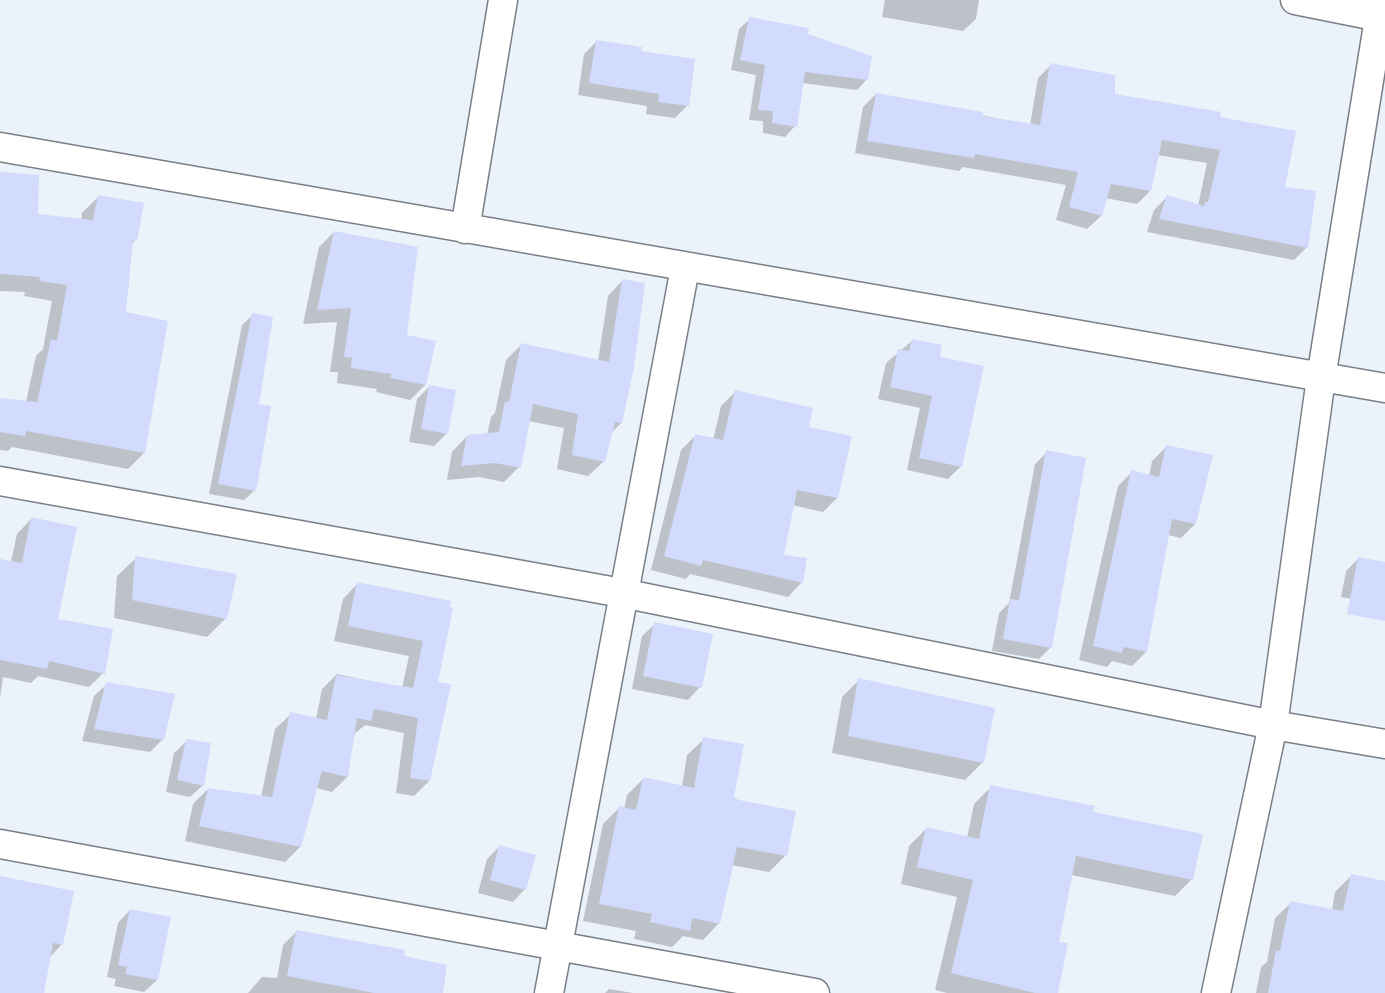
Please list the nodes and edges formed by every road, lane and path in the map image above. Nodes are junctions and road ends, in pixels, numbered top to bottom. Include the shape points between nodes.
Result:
1 (503, 0) edge
2 (1295, 0) edge
3 (1382, 11) edge
4 (0, 147) edge
5 (465, 229) junction
6 (685, 268) junction
7 (1321, 378) junction
8 (1385, 388) edge
9 (0, 481) edge
10 (622, 593) junction
11 (1274, 725) junction
12 (1385, 744) edge
13 (0, 844) edge
14 (559, 946) junction
15 (549, 993) edge
16 (815, 993) edge
17 (1216, 993) edge

1 - 5 street
2 - 3 street
3 - 7 street
4 - 5 street
5 - 6 street
6 - 7 street
6 - 10 street
7 - 8 street
7 - 11 street
9 - 10 street
10 - 11 street
10 - 14 street
11 - 12 street
11 - 17 street
13 - 14 street
14 - 15 street
14 - 16 street

